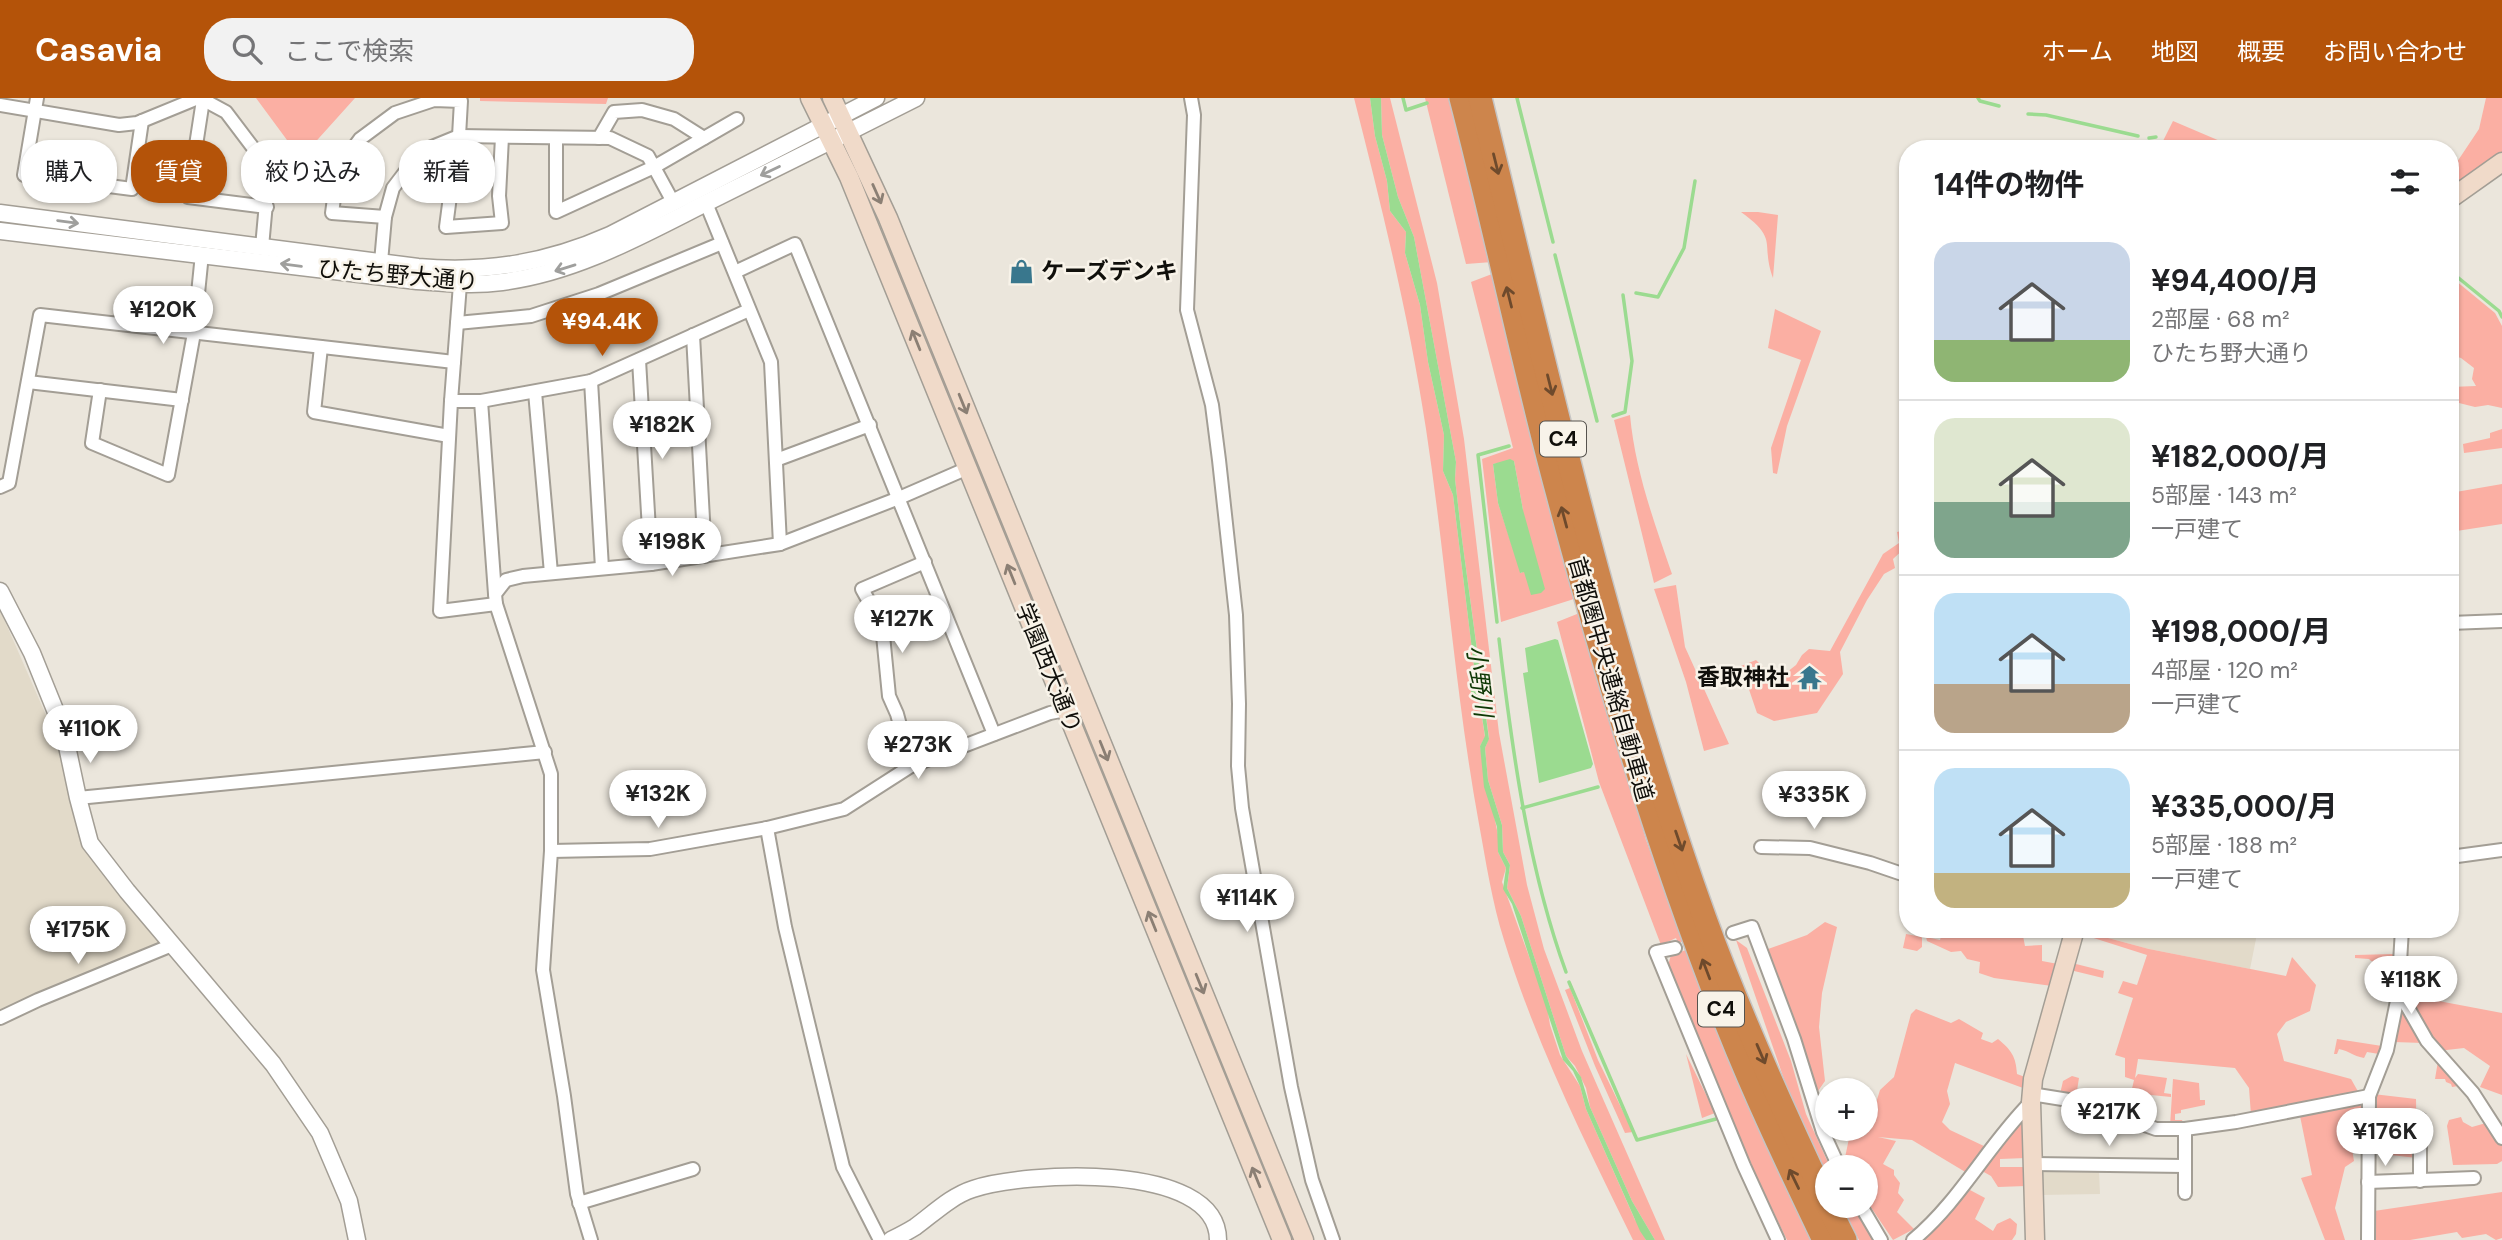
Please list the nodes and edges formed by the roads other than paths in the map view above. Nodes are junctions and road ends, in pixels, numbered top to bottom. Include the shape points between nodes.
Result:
1 (810, 98) edge
2 (832, 98) edge
3 (876, 98) edge
4 (916, 98) edge
5 (1191, 98) edge
6 (1461, 98) edge
7 (1480, 98) edge
8 (200, 99) edge
9 (180, 102) edge
10 (36, 104) edge
11 (0, 105) edge
12 (737, 119) dead end
13 (142, 121) junction
14 (845, 123) junction
15 (827, 132) junction
16 (459, 136) junction
17 (502, 137) junction
18 (556, 138) junction
19 (599, 138) junction
20 (704, 138) junction
21 (449, 140) edge
22 (2502, 162) edge
23 (654, 167) junction
24 (399, 180) edge
25 (2459, 193) edge
26 (673, 202) junction
27 (449, 203) edge
28 (706, 203) junction
29 (267, 207) junction
30 (0, 213) edge
31 (385, 217) junction
32 (0, 232) edge
33 (722, 243) junction
34 (262, 247) junction
35 (202, 254) junction
36 (381, 262) junction
37 (735, 272) junction
38 (460, 284) junction
39 (749, 310) junction
40 (457, 323) junction
41 (194, 333) junction
42 (693, 335) junction
43 (321, 347) junction
44 (639, 360) junction
45 (454, 362) junction
46 (28, 382) junction
47 (591, 382) junction
48 (100, 390) junction
49 (535, 392) junction
50 (181, 400) junction
51 (451, 401) junction
52 (481, 401) junction
53 (870, 425) junction
54 (449, 436) junction
55 (776, 460) junction
56 (968, 468) junction
57 (0, 487) edge
58 (899, 498) junction
59 (780, 544) junction
60 (705, 556) junction
61 (925, 562) junction
62 (652, 564) junction
63 (601, 568) junction
64 (551, 573) junction
65 (0, 591) edge
66 (495, 599) junction
67 (2502, 621) edge
68 (2459, 623) edge
69 (1086, 706) junction
70 (1066, 710) junction
71 (995, 734) junction
72 (545, 752) junction
73 (911, 766) junction
74 (78, 798) junction
75 (767, 828) junction
76 (1761, 847) dead end
77 (2502, 850) edge
78 (551, 851) junction
79 (2459, 856) edge
80 (1899, 873) edge
81 (1733, 933) dead end
82 (2072, 938) edge
83 (2402, 938) edge
84 (172, 945) junction
85 (1675, 948) dead end
86 (2399, 992) junction
87 (0, 1018) edge
88 (2369, 1096) junction
89 (2031, 1098) junction
90 (2420, 1119) dead end
91 (2185, 1129) junction
92 (2502, 1138) edge
93 (1834, 1155) edge
94 (2032, 1164) junction
95 (2185, 1166) junction
96 (693, 1169) dead end
97 (1815, 1175) edge
98 (2474, 1178) dead end
99 (2420, 1181) junction
100 (2368, 1182) junction
101 (2185, 1194) dead end
102 (579, 1203) junction
103 (1835, 1218) edge
104 (1868, 1218) edge
105 (356, 1240) edge
106 (591, 1240) edge
107 (880, 1240) edge
108 (891, 1240) edge
109 (1219, 1240) edge
110 (1282, 1240) edge
111 (1304, 1240) edge
112 (1333, 1240) edge
113 (1778, 1240) edge
114 (1824, 1240) edge
115 (1845, 1240) edge
116 (1881, 1240) edge
117 (1913, 1240) edge
118 (2035, 1240) edge
119 (2368, 1240) edge

1 - 15 main road, 学園西大通り
2 - 14 main road, 学園西大通り
3 - 14 street
4 - 14 street
5 - 112 street via 1187,310 1212,405 1219,460 1236,615 1242,808 1291,1087 1312,1180
114 -> 6 highway, 首都圏中央連絡自動車道 / C4 via 1727,1026 1637,771 1556,489
7 -> 97 highway, 首都圏中央連絡自動車道 / C4 via 1579,499 1657,777 1711,933
8 - 9 street
8 - 29 street via 226,112 257,153 268,181
8 - 29 street via 188,197
9 - 13 street
10 - 11 street
10 - 13 street via 119,125
10 - 13 street via 24,176 132,189
12 - 20 street
14 - 15 street, ひたち野大通り
14 -> 69 main road, 学園西大通り
15 - 26 street, ひたち野大通り
15 -> 28 street, ひたち野大通り
56 -> 15 main road, 学園西大通り
16 - 17 street
16 - 21 street
16 - 31 street via 461,101 435,100 395,113 360,139 338,169 332,213
17 - 18 street
17 - 27 street via 502,223 446,227
18 - 19 street
18 - 23 street via 556,212
19 - 20 street via 614,112 642,110 674,120
19 - 23 street via 610,138 649,156
20 - 23 street
22 - 25 main road
23 - 26 street
24 - 31 street
26 - 36 street, ひたち野大通り via 589,244 518,265 461,270
28 - 33 street
28 -> 38 street, ひたち野大通り via 569,267 502,282
29 - 34 street
30 -> 34 street, ひたち野大通り
31 - 36 street
32 - 35 street, ひたち野大通り
33 - 37 street
33 - 40 street via 599,294 531,316
34 - 36 street, ひたち野大通り
38 -> 35 street, ひたち野大通り
35 - 41 street
37 - 39 street
37 - 53 street via 795,244
38 - 40 street
39 - 42 street
39 - 55 street via 771,362
40 - 45 street
41 - 43 street
41 - 46 street via 40,315
41 - 50 street
42 - 44 street
42 - 60 street
43 - 45 street
43 - 54 street via 314,412
44 - 47 street
44 - 62 street
45 - 51 street
46 - 48 street
46 - 57 street via 9,483
47 - 49 street
47 - 63 street
48 - 50 street
48 - 50 street via 92,443 168,475
49 - 52 street
49 - 64 street
51 - 52 street
51 - 54 street
52 - 66 street
53 - 55 street
53 - 58 street
54 - 66 street via 440,611
55 - 59 street
56 - 58 street
70 -> 56 main road, 学園西大通り
58 - 59 street
58 - 61 street
59 - 60 street
60 - 62 street
61 - 71 street
61 - 73 street via 862,589 882,625 890,696
62 - 63 street
63 - 64 street
64 - 66 street via 506,580
65 - 74 street via 65,732
66 - 72 street
67 - 68 street
69 - 70 street
69 -> 111 main road, 学園西大通り
70 - 71 street
110 -> 70 main road, 学園西大通り
71 - 73 street
72 - 74 street
72 - 78 street via 551,774
73 - 75 street via 845,808
74 - 84 street via 90,843
75 - 78 street via 650,849
75 - 107 street via 785,927 843,1167
76 - 80 street via 1810,848
77 - 79 street
78 - 102 street via 543,970
81 - 93 street via 1752,927
82 - 89 main road
83 - 86 street
84 - 87 street
84 - 105 street via 273,1064 320,1133 349,1201
85 - 113 street via 1656,953
86 - 88 street via 2387,1051
86 - 92 street via 2427,1041 2473,1093
88 - 91 street
88 - 100 street
89 - 91 street via 2081,1101 2146,1127
89 - 94 main road
89 - 117 street via 1960,1192
90 - 99 street
91 - 95 street
94 - 95 street
94 - 118 main road
95 - 101 street
96 - 102 street
98 - 99 street
99 - 100 street
100 - 119 street
102 - 106 street
103 - 115 highway, 首都圏中央連絡自動車道 / C4
104 - 116 street
108 - 109 street via 971,1190 1023,1179 1087,1177 1151,1182 1178,1193 1208,1212

